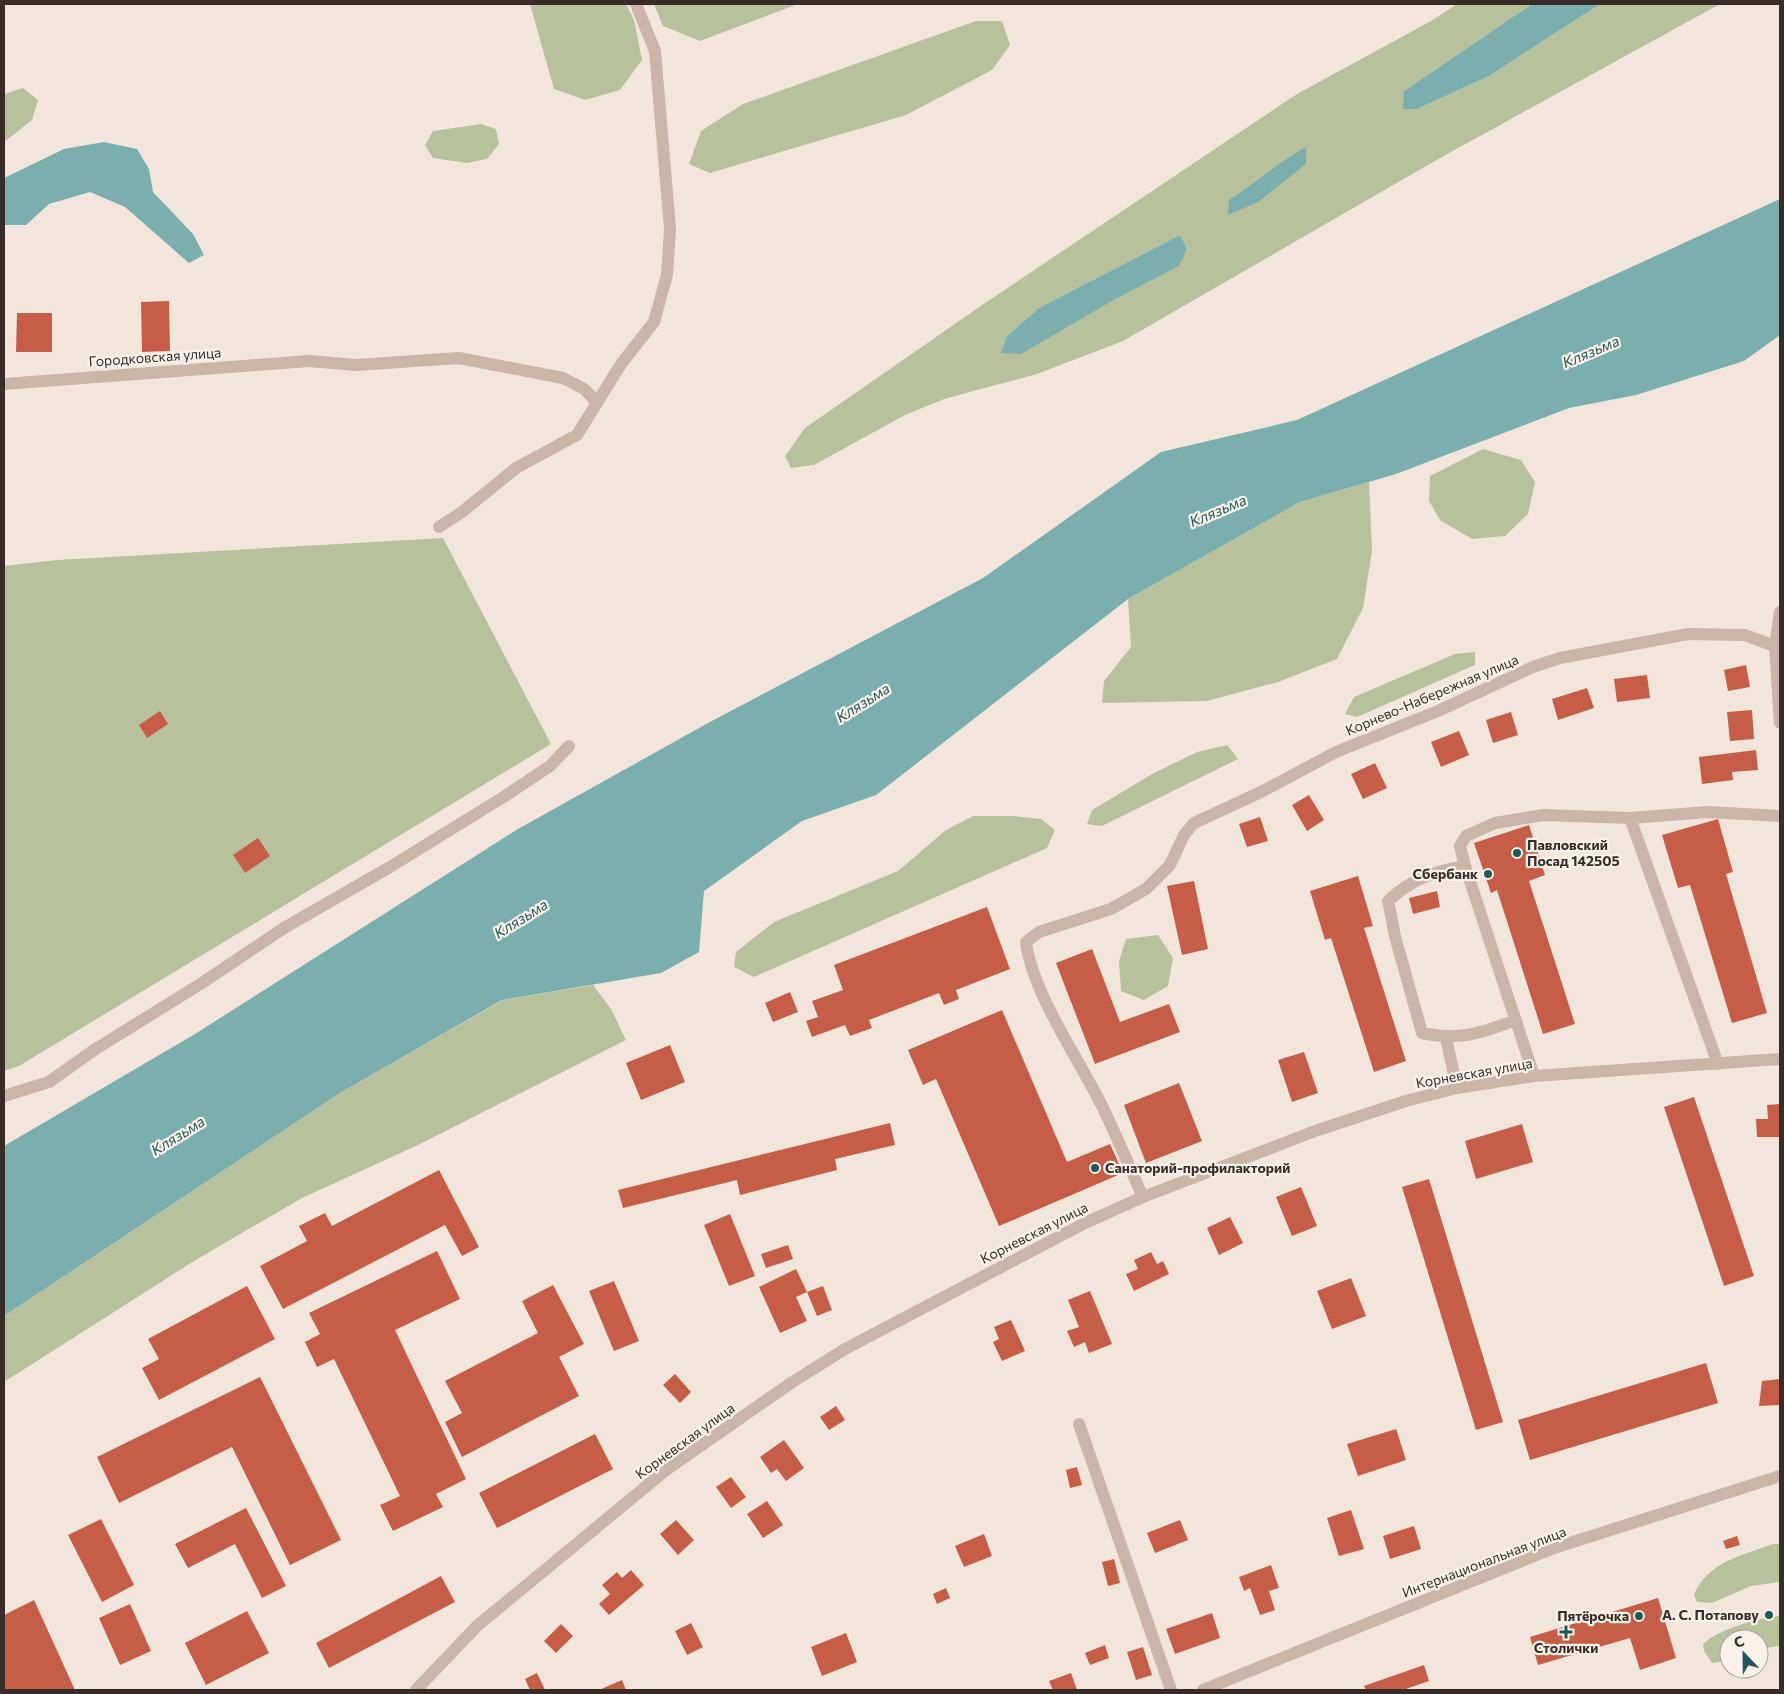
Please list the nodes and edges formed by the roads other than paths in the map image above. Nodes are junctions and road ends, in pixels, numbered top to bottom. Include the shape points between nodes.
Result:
1 (636, 4) edge
2 (4, 384) edge
3 (597, 402) junction
4 (439, 527) dead end
5 (1780, 612) edge
6 (1775, 646) junction
7 (1780, 723) edge
8 (569, 746) dead end
9 (1780, 816) edge
10 (1630, 818) junction
11 (1465, 866) junction
12 (1516, 1020) junction
13 (1446, 1038) junction
14 (1780, 1058) edge
15 (1718, 1064) junction
16 (1534, 1076) junction
17 (1456, 1088) junction
18 (4, 1096) edge
19 (1142, 1198) junction
20 (1079, 1424) dead end
21 (1780, 1476) edge
22 (416, 1690) edge
23 (1171, 1690) edge
24 (1204, 1690) edge

1 - 3 street via 655,51 670,229 667,275 654,322 621,364
2 - 3 street, Городковская улица via 308,361 356,365 459,358 563,378 584,389
3 - 4 street via 576,435 516,468
5 - 6 street
6 - 7 street
6 - 19 street, Корнево-Набережная улица via 1745,635 1688,634 1560,658 1532,667 1438,711 1336,752 1194,823 1184,835 1170,866 1146,888 1111,909 1039,932 1026,942 1028,959 1039,986 1102,1106
8 - 18 street via 550,766 505,796 390,868 284,928 49,1082
9 - 10 street via 1708,812
10 - 11 street via 1543,815 1494,823 1466,836 1460,846
10 - 15 street
11 - 12 street
11 - 13 street via 1432,872 1404,886 1388,901 1422,1033
12 - 13 street via 1480,1033
12 - 16 street
13 - 17 street
14 - 15 street, Корневская улица
15 - 16 street, Корневская улица
16 - 17 street, Корневская улица
17 - 19 street, Корневская улица via 1318,1130
19 - 22 street, Корневская улица via 1085,1223 845,1349 791,1383 651,1482 477,1626
20 - 23 street
21 - 24 street, Интернациональная улица via 1554,1548

